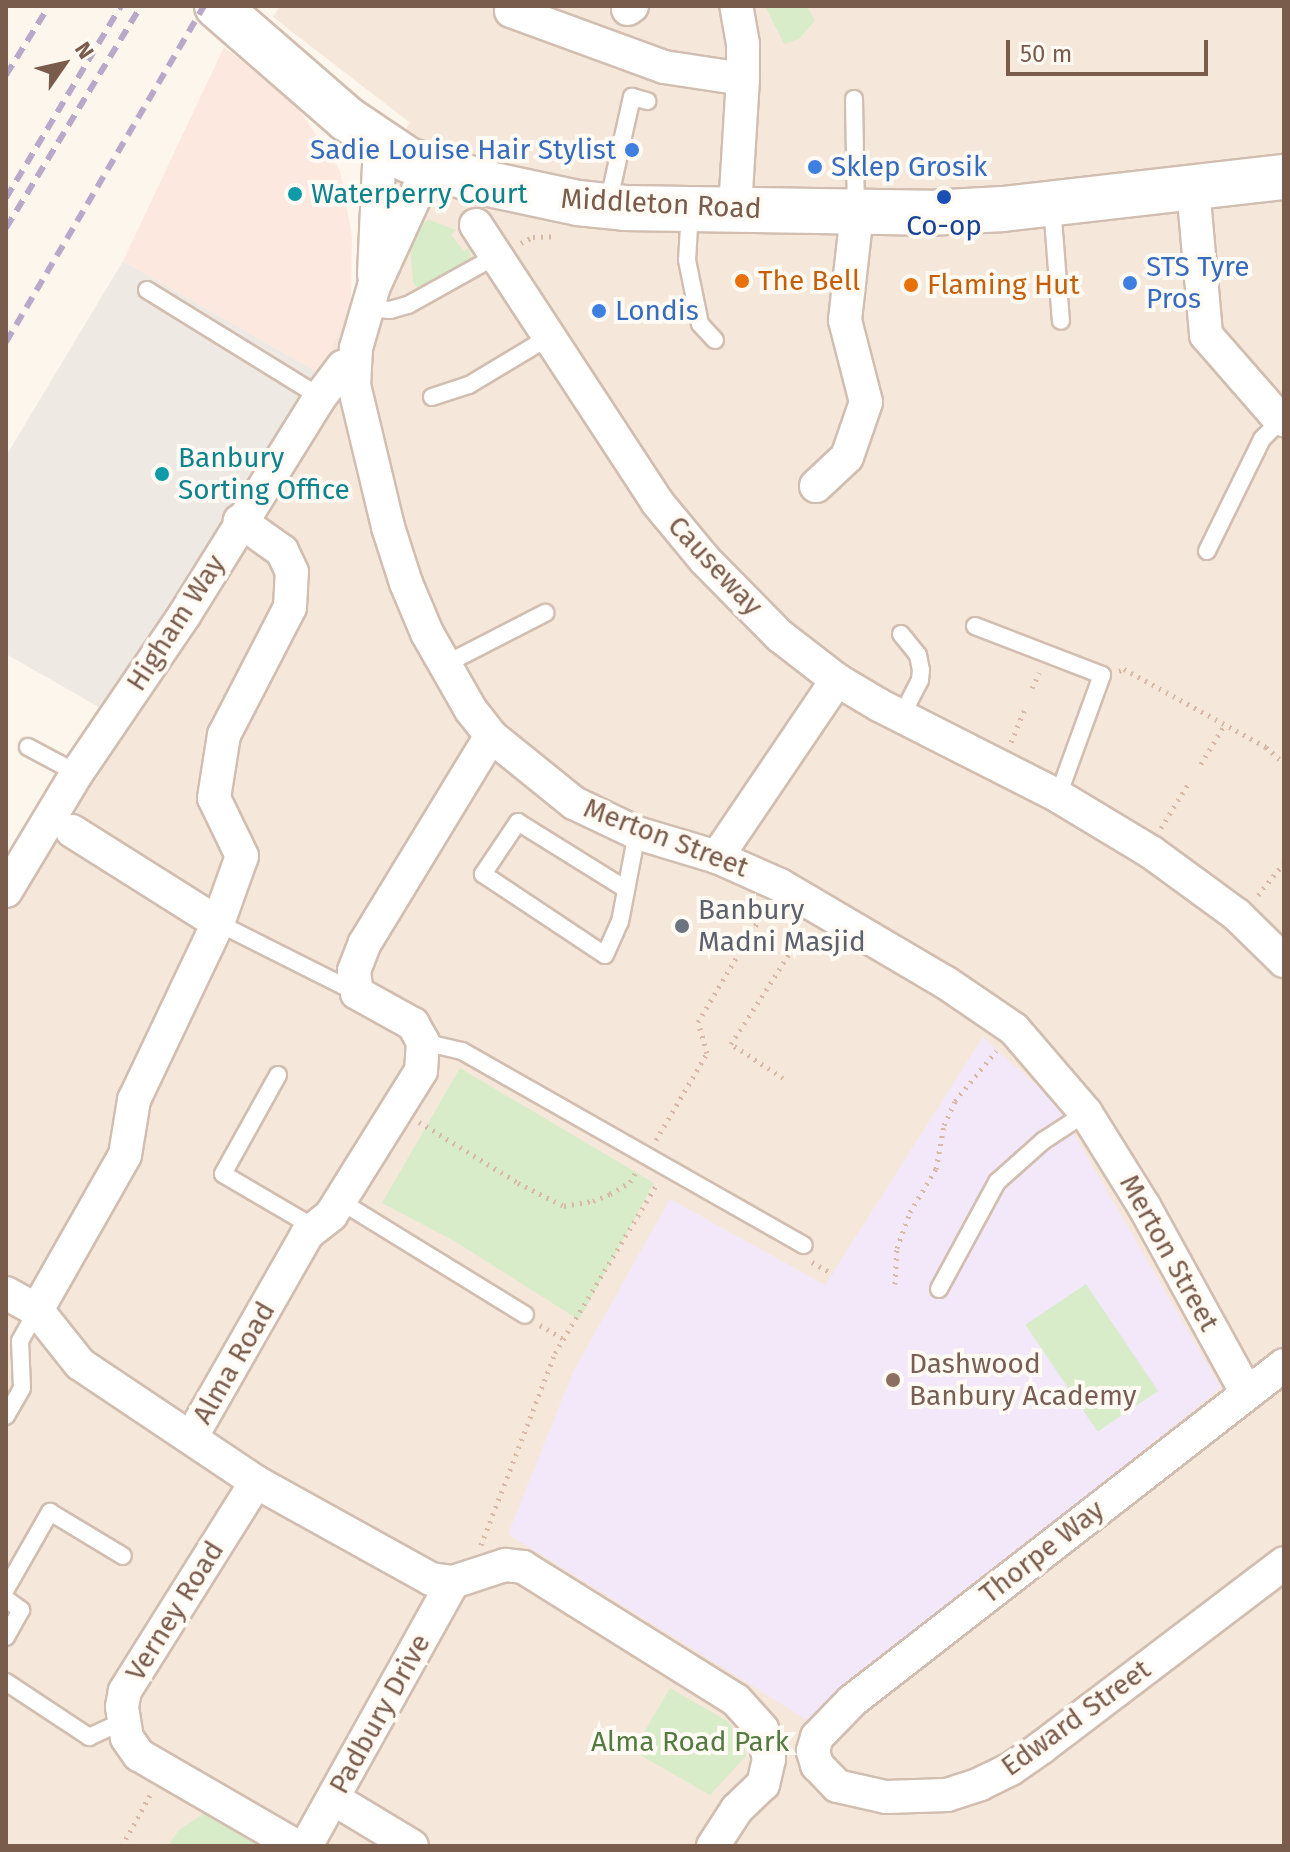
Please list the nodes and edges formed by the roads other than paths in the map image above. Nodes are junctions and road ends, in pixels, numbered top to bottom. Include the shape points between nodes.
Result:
1 (736, 6) edge
2 (511, 11) dead end
3 (234, 19) edge
4 (743, 79) junction
5 (854, 99) dead end
6 (647, 101) dead end
7 (380, 143) junction
8 (429, 166) junction
9 (1284, 177) edge
10 (1193, 188) junction
11 (1052, 203) junction
12 (608, 206) junction
13 (690, 209) junction
14 (735, 209) junction
15 (857, 213) junction
16 (476, 225) dead end
17 (496, 256) junction
18 (147, 290) dead end
19 (371, 297) junction
20 (1061, 321) dead end
21 (549, 337) junction
22 (715, 340) dead end
23 (354, 362) junction
24 (320, 397) junction
25 (432, 397) dead end
26 (1283, 419) edge
27 (816, 486) dead end
28 (240, 521) junction
29 (1207, 551) dead end
30 (545, 613) dead end
31 (975, 626) dead end
32 (901, 634) dead end
33 (444, 665) junction
34 (837, 680) junction
35 (901, 717) junction
36 (491, 736) junction
37 (28, 747) dead end
38 (77, 773) junction
39 (1058, 796) junction
40 (72, 831) dead end
41 (637, 833) junction
42 (717, 857) junction
43 (624, 888) junction
44 (6, 891) edge
45 (218, 923) junction
46 (1284, 961) edge
47 (357, 993) junction
48 (423, 1042) junction
49 (278, 1075) dead end
50 (1086, 1113) junction
51 (340, 1201) junction
52 (315, 1228) junction
53 (804, 1245) dead end
54 (939, 1289) dead end
55 (6, 1293) edge
56 (37, 1310) junction
57 (525, 1315) dead end
58 (1284, 1365) edge
59 (1247, 1393) junction
60 (6, 1416) edge
61 (192, 1436) junction
62 (256, 1482) junction
63 (123, 1556) dead end
64 (1284, 1563) edge
65 (453, 1582) junction
66 (6, 1589) edge
67 (6, 1599) edge
68 (6, 1637) edge
69 (6, 1682) edge
70 (124, 1721) junction
71 (813, 1751) joint
72 (334, 1799) junction
73 (296, 1846) edge
74 (306, 1846) edge
75 (412, 1846) edge
76 (713, 1846) edge

1 - 4 street
2 - 4 street via 664,67
3 - 7 street, Middleton Road
4 - 14 street
5 - 15 lane
6 - 12 lane via 632,97
7 - 8 street, Middleton Road
7 - 19 street, Merton Street
8 - 12 street, Middleton Road via 531,194
8 - 19 street, Merton Street
9 - 10 street, Middleton Road
10 - 11 street, Middleton Road
10 - 26 street via 1206,335
11 - 15 street, Middleton Road
11 - 20 lane
12 - 13 street, Middleton Road
13 - 14 street, Middleton Road
13 - 22 lane via 687,260 700,324
14 - 15 street, Middleton Road
15 - 27 street via 845,320 866,402 847,457
16 - 17 street, Causeway
17 - 19 lane via 408,305 390,310
17 - 21 street, Causeway
18 - 24 lane
19 - 23 street, Merton Street
21 - 25 lane via 469,385
21 - 34 street, Causeway via 679,531 780,636
23 - 24 street, Higham Way via 343,367
23 - 33 street, Merton Street via 354,385 388,527 406,583
24 - 28 street, Higham Way
26 - 29 lane via 1262,439
28 - 38 street, Higham Way via 185,614
28 - 45 street via 282,551 292,572 290,607 224,735 214,798 242,856
30 - 33 lane
31 - 39 lane via 1102,675
32 - 35 lane via 918,655 921,670
33 - 36 street, Merton Street
34 - 35 street, Causeway
34 - 42 street
35 - 39 street, Causeway
36 - 41 street, Merton Street via 574,803
36 - 47 street via 365,943 354,971
37 - 38 lane
38 - 44 street, Higham Way
39 - 46 street, Causeway via 1147,850 1240,918
40 - 45 street
41 - 42 street, Merton Street
41 - 43 lane
42 - 50 street, Merton Street via 820,907 1014,1029
43 - 43 lane via 620,922 605,955 483,874 518,822
45 - 47 lane
45 - 56 street via 120,1128 125,1155
47 - 48 street via 413,1024
48 - 51 street, Alma Road via 421,1071
48 - 53 lane via 462,1051
49 - 52 lane via 223,1174
50 - 54 lane via 1043,1141 997,1182
50 - 59 street, Merton Street
51 - 52 street, Alma Road
51 - 57 lane
52 - 61 street, Alma Road
55 - 56 street
56 - 60 lane via 20,1341 22,1388
56 - 61 street via 80,1364
58 - 59 street, Thorpe Way
59 - 71 street, Thorpe Way via 852,1701 817,1737
61 - 62 street, Alma Road
62 - 65 street, Alma Road via 431,1579
62 - 70 street, Verney Road via 125,1691
63 - 66 lane via 50,1512
64 - 71 street, Edward Street via 1031,1755 980,1784 917,1798 864,1793 825,1777
65 - 72 street, Padbury Drive
65 - 76 street via 505,1565 523,1567 736,1700 762,1729 769,1759 763,1784 737,1809
67 - 68 lane via 21,1610
69 - 70 lane via 89,1737
70 - 73 street, Verney Road via 127,1738 139,1755
72 - 74 street, Padbury Drive
72 - 75 street

